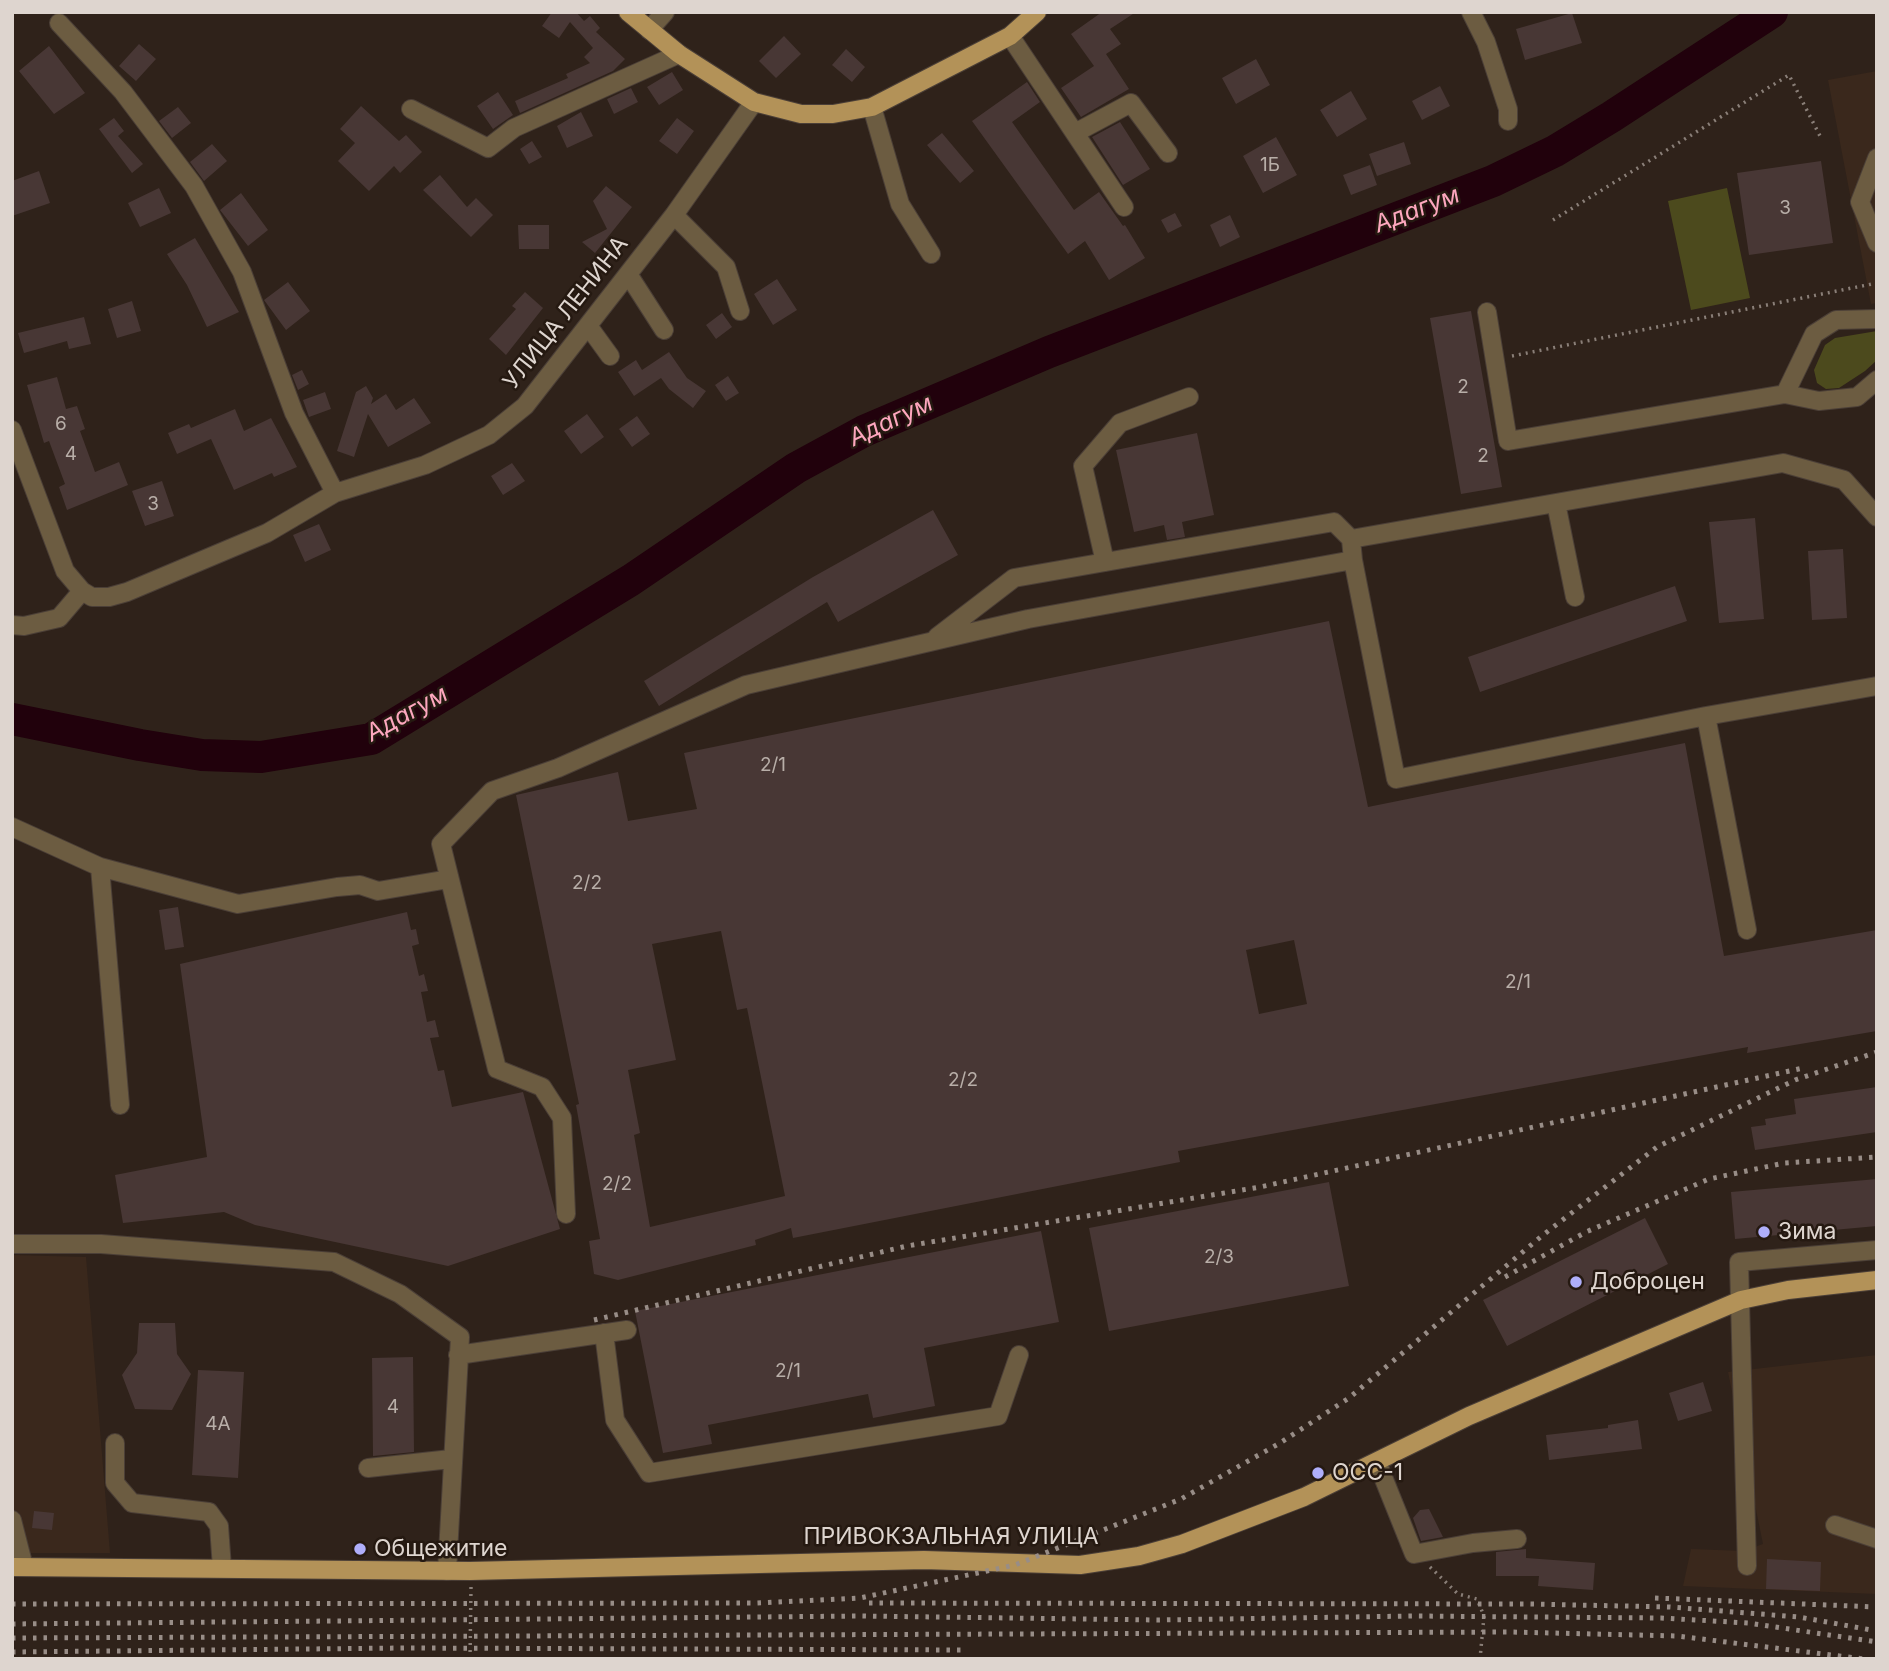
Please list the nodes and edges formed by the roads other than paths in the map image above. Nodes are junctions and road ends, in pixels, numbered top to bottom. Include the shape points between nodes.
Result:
1 (628, 12) edge
2 (665, 12) edge
3 (1037, 12) edge
4 (1471, 12) edge
5 (59, 23) dead end
6 (649, 30) junction
7 (1010, 36) junction
8 (679, 54) junction
9 (754, 102) junction
10 (873, 107) junction
11 (411, 110) dead end
12 (1508, 121) dead end
13 (1075, 133) junction
14 (1168, 153) dead end
15 (1877, 158) edge
16 (1124, 207) dead end
17 (674, 215) junction
18 (1877, 243) edge
19 (931, 254) dead end
20 (628, 274) junction
21 (740, 311) dead end
22 (1487, 312) dead end
23 (1877, 319) edge
24 (589, 327) junction
25 (664, 330) dead end
26 (610, 356) dead end
27 (1877, 380) edge
28 (1785, 394) junction
29 (1189, 397) dead end
30 (12, 430) edge
31 (335, 493) junction
32 (1556, 503) junction
33 (1877, 517) edge
34 (1351, 539) junction
35 (1353, 560) junction
36 (1105, 562) junction
37 (87, 594) junction
38 (1575, 597) dead end
39 (12, 625) edge
40 (932, 642) junction
41 (1877, 686) edge
42 (1706, 716) junction
43 (12, 827) edge
44 (100, 867) junction
45 (449, 879) junction
46 (1747, 930) dead end
47 (120, 1105) dead end
48 (566, 1214) dead end
49 (12, 1244) edge
50 (1877, 1250) edge
51 (1877, 1280) edge
52 (1741, 1300) junction
53 (627, 1330) dead end
54 (604, 1333) junction
55 (458, 1355) junction
56 (1019, 1355) dead end
57 (115, 1443) dead end
58 (451, 1458) junction
59 (1377, 1462) junction
60 (368, 1468) dead end
61 (12, 1520) edge
62 (1835, 1524) dead end
63 (1517, 1539) dead end
64 (1877, 1539) edge
65 (1747, 1566) dead end
66 (18, 1567) edge
67 (222, 1568) junction
68 (446, 1571) junction

1 - 6 main road
2 - 6 street
3 - 7 main road
4 - 12 street via 1486,42
5 - 31 street via 123,92 194,186 242,272 294,413
6 - 8 main road
7 - 10 main road
7 - 13 street
8 - 9 main road
8 - 11 street via 514,128 488,148
9 - 10 main road via 801,114
9 - 17 street, УЛИЦА ЛЕНИНА
10 - 19 street via 900,204
13 - 14 street via 1130,103
13 - 16 street
15 - 18 street via 1860,202
17 - 20 street, УЛИЦА ЛЕНИНА
17 - 21 street via 726,267
20 - 24 street, УЛИЦА ЛЕНИНА
20 - 25 street
22 - 28 street via 1508,441
23 - 28 street via 1836,320 1814,334
24 - 26 street
24 - 31 street, УЛИЦА ЛЕНИНА via 525,406 495,431 425,466
27 - 28 street via 1857,397 1819,401
29 - 36 street via 1120,423 1083,466
30 - 37 street via 65,571
31 - 37 street, УЛИЦА ЛЕНИНА via 267,533 186,568 127,592
32 - 33 street via 1783,463 1844,480
32 - 34 street
32 - 38 street
34 - 35 street
34 - 36 street via 1334,522
35 - 40 street via 1028,619
35 - 42 street via 1396,779
36 - 40 street via 1014,578
37 - 39 street via 59,618
40 - 45 street via 746,685 558,768 492,791 441,844
41 - 42 street
42 - 46 street
43 - 44 street
44 - 45 street via 239,904 359,885 378,891
44 - 47 street
45 - 48 street via 497,1069 542,1087 562,1118
49 - 55 street via 101,1244 334,1262 400,1294 460,1337
50 - 52 street via 1739,1262
51 - 52 main road, ПРИВОКЗАЛЬНАЯ УЛИЦА
52 - 59 main road, ПРИВОКЗАЛЬНАЯ УЛИЦА via 1469,1416
52 - 65 street
53 - 54 street
54 - 55 street
54 - 56 street via 615,1420 649,1473 998,1416
55 - 58 street
57 - 67 street via 115,1483 132,1503 209,1512 219,1526
58 - 60 street
58 - 68 street
59 - 63 street via 1414,1554
59 - 68 main road, ПРИВОКЗАЛЬНАЯ УЛИЦА via 1304,1497 1182,1544 1080,1565 924,1560
61 - 66 street
62 - 64 street
66 - 67 main road, ПРИВОКЗАЛЬНАЯ УЛИЦА
67 - 68 main road, ПРИВОКЗАЛЬНАЯ УЛИЦА

